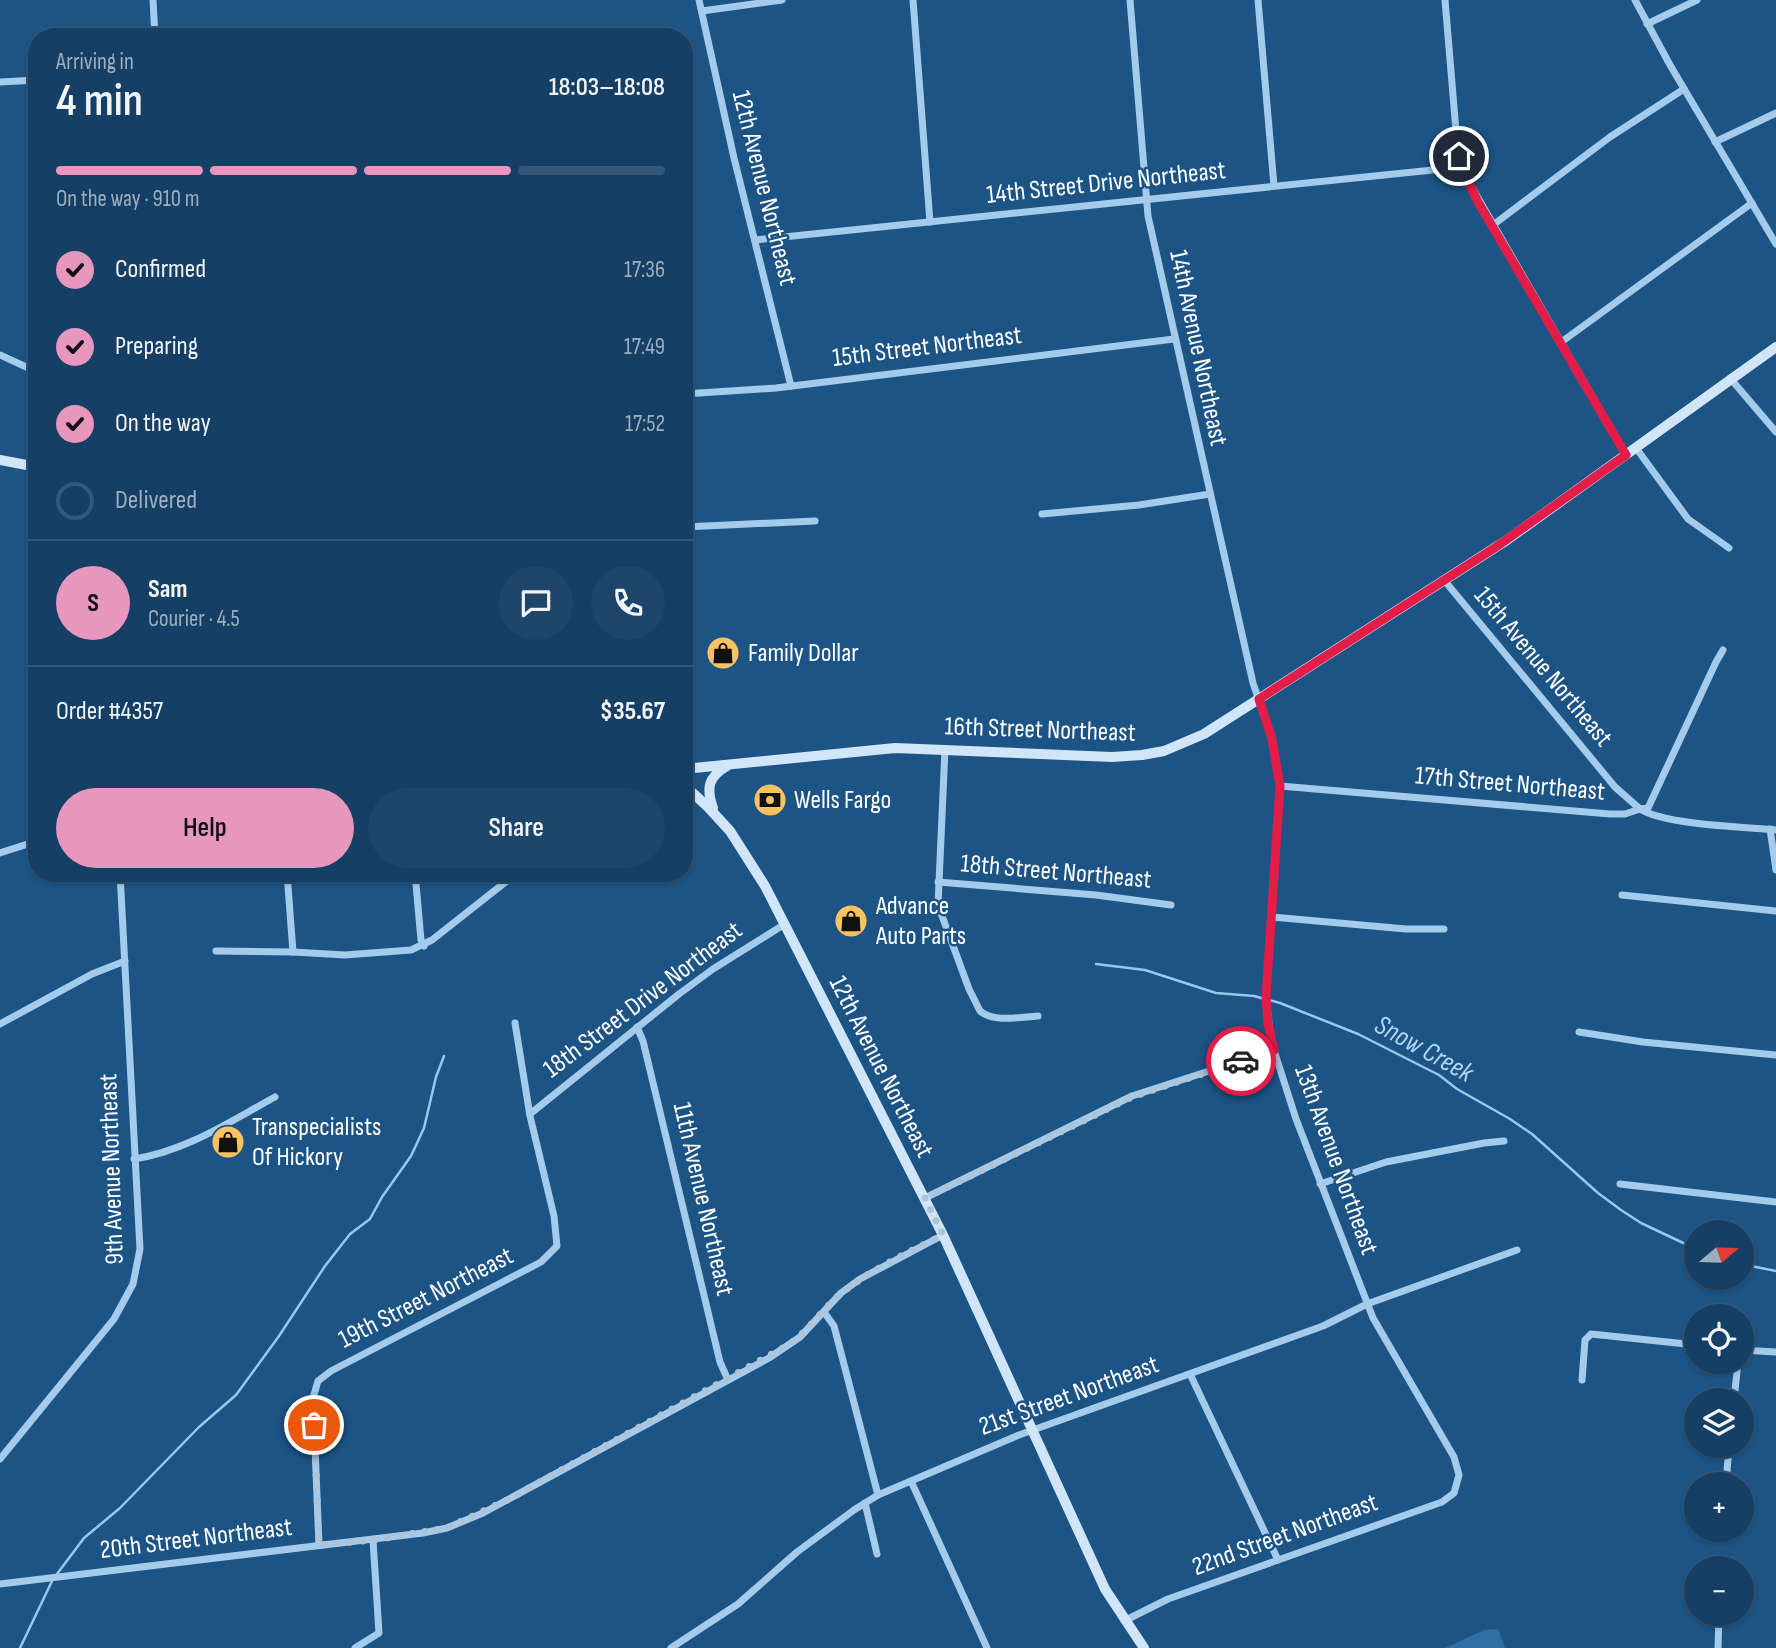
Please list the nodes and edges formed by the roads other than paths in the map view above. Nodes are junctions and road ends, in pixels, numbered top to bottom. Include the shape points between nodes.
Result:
1 (153, 0) edge
2 (699, 0) edge
3 (782, 0) edge
4 (913, 0) edge
5 (1130, 0) edge
6 (1258, 0) edge
7 (1445, 0) edge
8 (1635, 0) edge
9 (1697, 0) edge
10 (702, 11) junction
11 (1647, 24) junction
12 (155, 28) edge
13 (28, 80) edge
14 (0, 82) edge
15 (1684, 89) junction
16 (1776, 113) edge
17 (1715, 142) junction
18 (1462, 167) junction
19 (1274, 186) junction
20 (1146, 200) junction
21 (1752, 204) junction
22 (930, 222) junction
23 (1493, 225) junction
24 (755, 240) junction
25 (1776, 244) edge
26 (1174, 339) junction
27 (1560, 343) junction
28 (1776, 347) edge
29 (0, 355) edge
30 (28, 368) edge
31 (1730, 378) junction
32 (791, 386) junction
33 (693, 394) edge
34 (1776, 432) edge
35 (1636, 448) junction
36 (1626, 455) junction
37 (0, 460) edge
38 (28, 465) edge
39 (1210, 494) junction
40 (1042, 514) dead end
41 (815, 521) dead end
42 (693, 527) edge
43 (1729, 548) dead end
44 (1444, 580) junction
45 (1723, 650) dead end
46 (1259, 699) junction
47 (945, 749) junction
48 (730, 764) junction
49 (693, 768) edge
50 (1280, 786) junction
51 (693, 793) edge
52 (1640, 809) junction
53 (716, 815) junction
54 (1773, 829) edge
55 (28, 844) edge
56 (0, 853) edge
57 (1776, 870) edge
58 (121, 882) edge
59 (288, 882) edge
60 (416, 882) edge
61 (506, 882) edge
62 (938, 882) junction
63 (1622, 895) dead end
64 (1171, 905) dead end
65 (1776, 911) edge
66 (1272, 917) junction
67 (785, 924) junction
68 (1444, 929) dead end
69 (424, 946) junction
70 (216, 951) dead end
71 (293, 951) junction
72 (125, 961) junction
73 (1038, 1016) dead end
74 (515, 1023) dead end
75 (0, 1024) edge
76 (637, 1027) junction
77 (1579, 1032) dead end
78 (1274, 1050) junction
79 (1776, 1055) edge
80 (275, 1097) dead end
81 (530, 1114) junction
82 (1504, 1141) dead end
83 (134, 1159) junction
84 (1321, 1184) junction
85 (1620, 1184) dead end
86 (925, 1198) junction
87 (1776, 1202) edge
88 (943, 1235) junction
89 (1517, 1250) dead end
90 (1367, 1304) junction
91 (824, 1312) junction
92 (1684, 1344) edge
93 (1754, 1351) edge
94 (1776, 1352) edge
95 (1190, 1374) junction
96 (728, 1380) junction
97 (1582, 1380) dead end
98 (1032, 1431) junction
99 (0, 1459) edge
100 (911, 1481) junction
101 (1456, 1488) joint
102 (878, 1495) junction
103 (865, 1503) junction
104 (373, 1540) junction
105 (319, 1545) junction
106 (877, 1554) dead end
107 (1278, 1560) junction
108 (0, 1584) edge
109 (1124, 1621) junction
110 (1719, 1626) edge
111 (355, 1648) edge
112 (671, 1648) edge
113 (987, 1648) edge
114 (1144, 1648) edge
115 (1718, 1648) edge

1 - 12 street
2 - 10 street, 12th Avenue Northeast
3 - 10 street
4 - 22 street
5 - 20 street, 14th Avenue Northeast
6 - 19 street
7 - 18 street
8 - 11 street
9 - 11 street
10 - 24 street, 12th Avenue Northeast
11 - 15 street
13 - 14 street
15 - 17 street
15 - 23 street via 1610,137
16 - 17 street
17 - 21 street
18 - 19 street, 14th Street Drive Northeast
18 - 23 street
19 - 20 street, 14th Street Drive Northeast
20 - 22 street, 14th Street Drive Northeast
20 - 26 street, 14th Avenue Northeast
21 - 25 street
21 - 27 street
22 - 24 street, 14th Street Drive Northeast
23 - 27 street
24 - 32 street, 12th Avenue Northeast
26 - 32 street, 15th Street Northeast
26 - 39 street, 14th Avenue Northeast
27 - 36 street
28 - 31 main road, 16th Street Northeast
29 - 30 street
31 - 34 street
31 - 35 main road, 16th Street Northeast
32 - 33 street, 15th Street Northeast
35 - 36 main road, 16th Street Northeast
35 - 43 street via 1688,519
36 - 44 main road, 16th Street Northeast
37 - 38 main road
39 - 40 street
39 - 46 street, 14th Avenue Northeast
41 - 42 street
44 - 46 main road, 16th Street Northeast
44 - 52 street, 15th Avenue Northeast via 1615,787
45 - 52 street via 1648,808
46 - 47 main road, 16th Street Northeast via 1191,741 1142,755 1089,757
46 - 50 street, 13th Avenue Northeast
47 - 48 main road, 16th Street Northeast via 860,750
47 - 62 street
48 - 49 main road, 16th Street Northeast
48 - 53 main road via 709,782
50 - 52 street, 17th Street Northeast via 1610,814
50 - 66 street, 13th Avenue Northeast
51 - 53 main road, 12th Avenue Northeast
52 - 54 street, 17th Street Northeast via 1670,819
53 - 67 main road, 12th Avenue Northeast via 748,855
54 - 57 street
55 - 56 street
58 - 72 street, 9th Avenue Northeast
59 - 71 street
60 - 69 street
61 - 69 street
62 - 64 street, 18th Street Northeast
62 - 73 street via 940,915 977,1007 989,1017
63 - 65 street
66 - 68 street
66 - 78 street, 13th Avenue Northeast via 1266,997
67 - 76 street, 18th Street Drive Northeast via 713,969
67 - 86 main road, 12th Avenue Northeast
69 - 71 street via 365,955
70 - 71 street
72 - 75 street
72 - 83 street, 9th Avenue Northeast
74 - 81 street
76 - 81 street, 18th Street Drive Northeast
76 - 96 street, 11th Avenue Northeast
77 - 79 street
78 - 84 street, 13th Avenue Northeast
78 - 86 street via 1132,1097
80 - 83 street via 190,1144
81 - 105 street, 19th Street Northeast via 554,1216 555,1250 541,1262 331,1371 316,1384
82 - 84 street via 1386,1162
83 - 99 street, 9th Avenue Northeast via 140,1238 133,1284 114,1319
84 - 90 street, 13th Avenue Northeast
85 - 87 street
86 - 88 main road, 12th Avenue Northeast
88 - 91 street, 20th Street Northeast via 860,1279
88 - 98 main road, 12th Avenue Northeast
89 - 90 street, 21st Street Northeast
90 - 95 street, 21st Street Northeast via 1322,1326
90 - 101 street, 13th Avenue Northeast via 1454,1457 1459,1475
91 - 96 street, 20th Street Northeast via 790,1344
91 - 102 street via 834,1326
92 - 97 street via 1591,1334 1585,1340
93 - 94 street
95 - 98 street, 21st Street Northeast
95 - 107 street
96 - 104 street, 20th Street Northeast via 482,1513 447,1528
98 - 100 street, 21st Street Northeast
98 - 109 main road, 12th Avenue Northeast via 1088,1555
100 - 102 street, 21st Street Northeast
100 - 113 street
101 - 107 street, 22nd Street Northeast via 1442,1502
102 - 103 street, 21st Street Northeast
103 - 106 street
103 - 112 street, 21st Street Northeast via 797,1552 738,1604
104 - 105 street, 20th Street Northeast
104 - 111 street via 379,1633
105 - 108 street, 20th Street Northeast
107 - 109 street, 22nd Street Northeast via 1168,1599
109 - 114 main road, 12th Avenue Northeast
110 - 115 street

